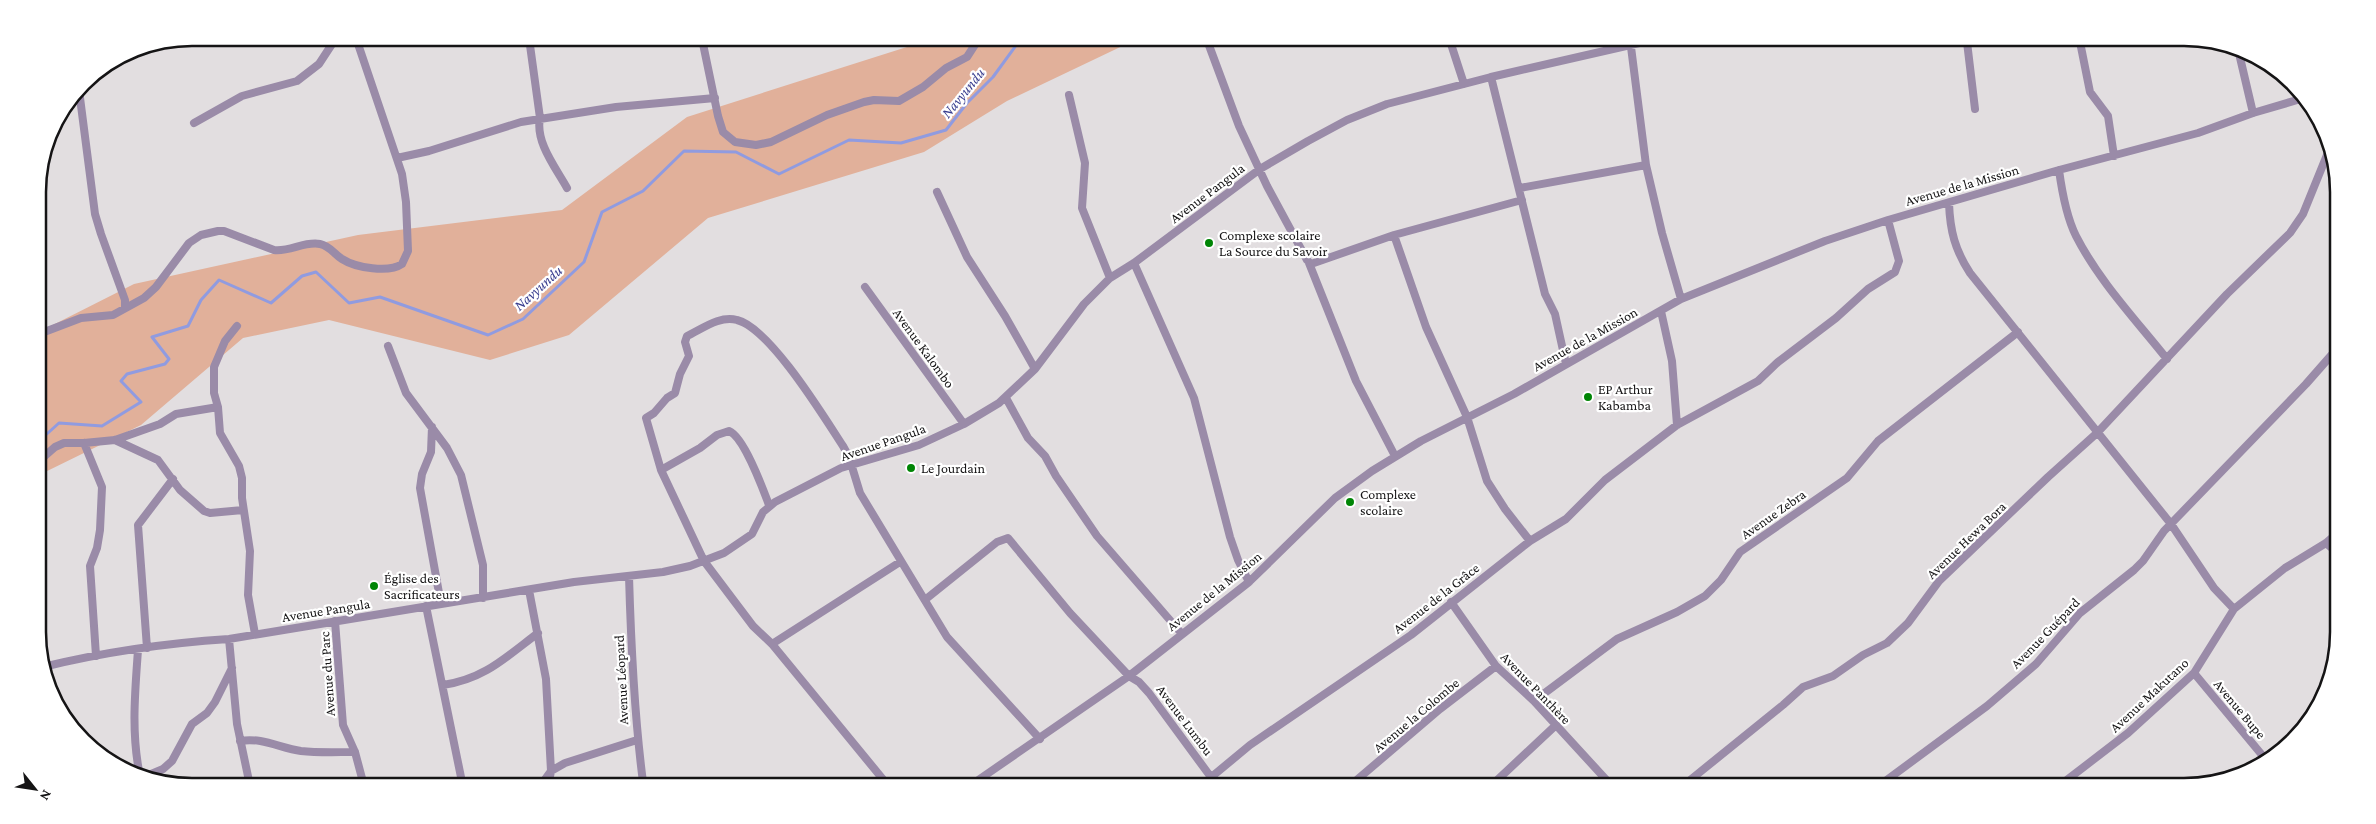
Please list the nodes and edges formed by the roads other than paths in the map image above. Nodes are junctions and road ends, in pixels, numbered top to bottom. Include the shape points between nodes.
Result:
1 (331, 46) edge
2 (359, 46) edge
3 (531, 46) edge
4 (704, 46) edge
5 (974, 46) edge
6 (1209, 46) edge
7 (1452, 46) edge
8 (1634, 46) edge
9 (1967, 46) edge
10 (2081, 46) edge
11 (1631, 47) junction
12 (2240, 57) edge
13 (1491, 77) junction
14 (1464, 84) junction
15 (1069, 95) dead end
16 (715, 98) junction
17 (80, 99) edge
18 (2297, 100) edge
19 (1975, 109) dead end
20 (2253, 113) junction
21 (540, 118) junction
22 (194, 123) dead end
23 (2114, 156) junction
24 (397, 158) junction
25 (2325, 158) edge
26 (1646, 165) junction
27 (1260, 169) junction
28 (2058, 170) junction
29 (567, 188) dead end
30 (1520, 188) junction
31 (937, 192) dead end
32 (1522, 200) junction
33 (1948, 204) junction
34 (1888, 220) junction
35 (1394, 235) junction
36 (1310, 263) junction
37 (1134, 264) junction
38 (1110, 278) junction
39 (865, 287) dead end
40 (1682, 299) junction
41 (125, 307) junction
42 (1661, 311) junction
43 (237, 326) dead end
44 (47, 331) edge
45 (2018, 332) junction
46 (388, 346) dead end
47 (2330, 356) edge
48 (2167, 359) junction
49 (1566, 364) junction
50 (1035, 370) junction
51 (1006, 398) junction
52 (218, 408) junction
53 (1467, 416) junction
54 (964, 424) junction
55 (1677, 425) junction
56 (432, 427) junction
57 (2098, 433) junction
58 (115, 440) junction
59 (84, 444) junction
60 (46, 455) edge
61 (1394, 456) junction
62 (852, 464) junction
63 (661, 470) junction
64 (173, 479) junction
65 (769, 506) junction
66 (243, 510) junction
67 (2171, 524) junction
68 (2330, 540) edge
69 (1530, 541) junction
70 (2326, 544) junction
71 (2330, 547) edge
72 (704, 561) junction
73 (900, 562) junction
74 (629, 576) junction
75 (1249, 582) junction
76 (529, 590) junction
77 (483, 598) junction
78 (926, 599) junction
79 (1450, 602) junction
80 (441, 604) junction
81 (426, 606) junction
82 (2234, 608) junction
83 (336, 621) junction
84 (538, 633) junction
85 (255, 634) junction
86 (1182, 634) junction
87 (229, 639) junction
88 (772, 644) junction
89 (147, 648) junction
90 (138, 650) junction
91 (96, 656) junction
92 (51, 665) edge
93 (1496, 666) junction
94 (232, 668) junction
95 (2194, 673) junction
96 (1129, 676) junction
97 (443, 686) junction
98 (1534, 701) junction
99 (1556, 725) junction
100 (1040, 738) junction
101 (637, 740) junction
102 (240, 741) junction
103 (355, 752) junction
104 (2262, 755) edge
105 (139, 768) edge
106 (552, 771) junction
107 (154, 773) edge
108 (1212, 777) edge
109 (1217, 777) edge
110 (1360, 777) edge
111 (1499, 777) edge
112 (1604, 777) edge
113 (1694, 777) edge
114 (1891, 777) edge
115 (2071, 777) edge
116 (248, 778) edge
117 (362, 778) edge
118 (461, 778) edge
119 (546, 778) edge
120 (550, 778) edge
121 (642, 778) edge
122 (882, 778) edge
123 (982, 778) edge

1 - 22 street via 319,64 297,82 242,96
2 - 24 street
3 - 21 street
4 - 16 street
5 - 16 street via 967,57 899,102 864,102 827,115 771,142 756,145 735,142 723,132
6 - 27 street via 1239,126
7 - 14 street
8 - 11 street, Avenue Pangula
9 - 19 street
10 - 23 street via 2090,92 2108,116
11 - 13 street, Avenue Pangula
11 - 26 street
12 - 20 street
13 - 14 street, Avenue Pangula
13 - 30 street
14 - 27 street, Avenue Pangula via 1387,104 1348,120
15 - 38 street via 1085,164 1082,208
16 - 21 street via 630,105
17 - 41 street via 95,214
18 - 20 street, Avenue de la Mission
20 - 23 street, Avenue de la Mission via 2198,133
21 - 24 street
21 - 29 street via 544,146
23 - 28 street, Avenue de la Mission
24 - 41 street via 406,202 408,251 399,266 366,267 348,262 322,244 274,250 218,231 195,238 151,293
25 - 48 street, Avenue Hewa Bora via 2302,214 2290,233
26 - 30 street
26 - 40 street
27 - 36 street
27 - 37 street, Avenue Pangula
28 - 33 street, Avenue de la Mission
28 - 48 street via 2075,235 2115,294
30 - 32 street
31 - 50 street via 978,278 1005,316
32 - 35 street
32 - 49 street
33 - 34 street, Avenue de la Mission
33 - 45 street via 1958,256
34 - 40 street, Avenue de la Mission via 1789,254
34 - 55 street, Avenue de la Grâce via 1899,261 1895,272 1868,290 1758,381
35 - 36 street
35 - 53 street via 1426,327
36 - 61 street via 1356,381
37 - 38 street, Avenue Pangula
37 - 75 street via 1194,398 1228,530
38 - 50 street, Avenue Pangula via 1084,304
39 - 54 street, Avenue Kalombo
40 - 42 street, Avenue de la Mission
41 - 44 street via 113,315 81,318
42 - 49 street, Avenue de la Mission
42 - 55 street via 1672,361
43 - 52 street via 225,341 214,367 214,393
45 - 57 street
45 - 98 street, Avenue Zebra via 1878,441 1847,478 1740,552 1721,580 1705,596 1617,639
46 - 56 street via 406,393
47 - 67 street, Avenue Guépard
48 - 57 street, Avenue Hewa Bora
49 - 53 street, Avenue de la Mission
50 - 51 street, Avenue Pangula
51 - 54 street, Avenue Pangula
51 - 86 street via 1028,438 1045,456 1097,536
52 - 58 street via 176,414 160,424
52 - 66 street via 220,433 239,466
53 - 61 street, Avenue de la Mission
53 - 69 street via 1487,481
54 - 62 street, Avenue Pangula via 900,452
55 - 69 street, Avenue de la Grâce via 1605,480 1566,519
56 - 77 street via 461,475 483,565
56 - 80 street via 431,452 420,488
57 - 67 street
57 - 113 street, Avenue Hewa Bora via 1939,581 1898,634 1833,676 1803,687
58 - 59 street
58 - 64 street via 158,460
59 - 60 street via 64,443
59 - 91 street via 102,487 100,530 90,566
61 - 75 street, Avenue de la Mission via 1335,498
62 - 63 street via 830,426 765,338 738,320 726,319 687,336 685,342 689,356 676,391 646,418
62 - 65 street, Avenue Pangula
62 - 73 street via 860,493
63 - 65 street via 728,431 736,435 745,451
63 - 72 street
64 - 66 street via 195,505 210,514
64 - 89 street via 138,524
65 - 72 street, Avenue Pangula via 760,516 752,534 724,553
66 - 85 street via 250,551 248,596
67 - 82 street via 2214,588
67 - 114 street, Avenue Guépard via 2143,561 2080,613 2036,664 1987,706
68 - 70 street, Avenue Makutano
69 - 79 street, Avenue de la Grâce
70 - 71 street
70 - 82 street, Avenue Makutano via 2285,568
72 - 74 street, Avenue Pangula via 672,571
72 - 88 street via 753,626
73 - 78 street
73 - 88 street
74 - 76 street, Avenue Pangula
74 - 101 street, Avenue Léopard
75 - 86 street, Avenue de la Mission
76 - 77 street, Avenue Pangula
76 - 84 street
77 - 80 street, Avenue Pangula
78 - 96 street, Avenue Lumbu via 997,542 1008,538 1070,613
78 - 100 street via 951,641
79 - 93 street, Avenue Panthère
79 - 109 street, Avenue de la Grâce via 1411,635 1250,745
80 - 81 street, Avenue Pangula
81 - 83 street, Avenue Pangula
81 - 97 street
82 - 95 street, Avenue Makutano
83 - 85 street, Avenue Pangula
83 - 103 street, Avenue du Parc via 343,725
84 - 97 street via 474,678
84 - 106 street via 546,679
85 - 87 street, Avenue Pangula
86 - 96 street, Avenue de la Mission
87 - 89 street, Avenue Pangula
87 - 94 street
88 - 122 street
89 - 90 street, Avenue Pangula
90 - 91 street, Avenue Pangula
90 - 105 street via 133,727
91 - 92 street, Avenue Pangula
93 - 98 street, Avenue Panthère
93 - 110 street, Avenue la Colombe
94 - 102 street
94 - 107 street via 215,702 192,724 172,761
95 - 104 street, Avenue Bupe
95 - 115 street, Avenue Makutano via 2128,733
96 - 100 street, Avenue de la Mission
96 - 108 street, Avenue Lumbu via 1149,693
97 - 118 street
98 - 99 street, Avenue Panthère
99 - 111 street
99 - 112 street, Avenue Panthère
100 - 123 street, Avenue de la Mission
101 - 106 street via 574,759
101 - 121 street, Avenue Léopard
102 - 103 street via 259,740 302,751
102 - 116 street
103 - 117 street, Avenue du Parc
106 - 119 street
106 - 120 street

